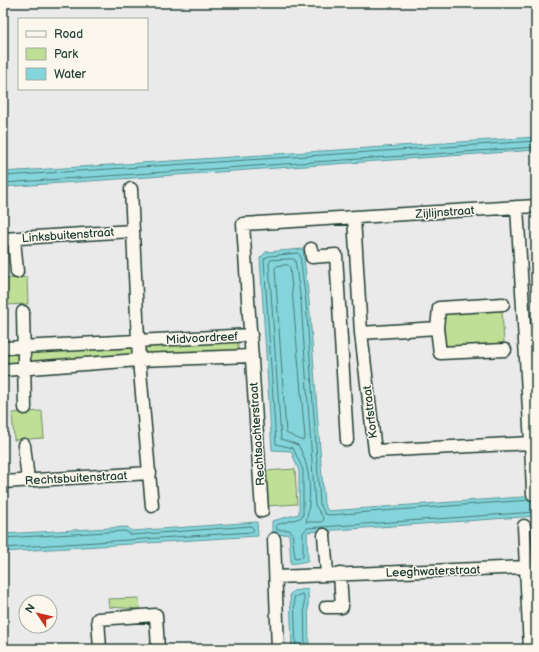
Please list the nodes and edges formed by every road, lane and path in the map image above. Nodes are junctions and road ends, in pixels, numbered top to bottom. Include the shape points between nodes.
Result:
1 (131, 189) dead end
2 (536, 206) edge
3 (517, 207) junction
4 (354, 218) junction
5 (132, 231) junction
6 (8, 239) edge
7 (311, 250) dead end
8 (16, 272) dead end
9 (503, 304) dead end
10 (23, 312) dead end
11 (530, 325) edge
12 (437, 328) junction
13 (361, 333) junction
14 (251, 335) junction
15 (139, 341) junction
16 (24, 346) junction
17 (3, 348) edge
18 (505, 350) dead end
19 (252, 356) junction
20 (139, 360) junction
21 (23, 368) junction
22 (3, 370) edge
23 (25, 408) dead end
24 (532, 439) edge
25 (348, 440) dead end
26 (24, 445) dead end
27 (150, 473) junction
28 (28, 480) junction
29 (3, 482) edge
30 (533, 494) dead end
31 (152, 506) dead end
32 (262, 511) dead end
33 (524, 526) dead end
34 (324, 535) dead end
35 (274, 539) dead end
36 (526, 567) junction
37 (327, 574) junction
38 (340, 574) junction
39 (276, 577) junction
40 (326, 607) dead end
41 (532, 613) edge
42 (100, 649) edge
43 (158, 649) edge
44 (278, 649) edge
45 (530, 649) edge

1 - 5 street, Linksbuitenstraat
2 - 3 street, Zijlijnstraat
3 - 4 street, Zijlijnstraat
3 - 11 street
4 - 13 street, Korfstraat
4 - 14 street, Zijlijnstraat via 243,224
5 - 6 street, Linksbuitenstraat
5 - 15 street, Linksbuitenstraat
6 - 8 street
7 - 25 street via 312,257 336,256
9 - 12 street via 439,308
10 - 16 street
11 - 24 street
12 - 13 street
12 - 18 street via 440,353
13 - 24 street, Korfstraat via 375,451
14 - 15 street, Midvoordreef
14 - 19 street, Midvoordreef
15 - 16 street, Midvoordreef
15 - 20 street
16 - 17 street, Midvoordreef
16 - 21 street
19 - 20 street, Midvoordreef
19 - 32 street, Rechtsachterstraat
20 - 21 street, Midvoordreef
20 - 27 street
21 - 22 street, Midvoordreef
21 - 23 street
24 - 30 street
26 - 28 street
27 - 28 street, Rechtsbuitenstraat
27 - 31 street
28 - 29 street, Rechtsbuitenstraat
33 - 36 street
34 - 37 street
35 - 39 street
36 - 38 street, Leeghwaterstraat
36 - 41 street
37 - 38 street, Leeghwaterstraat
37 - 39 street, Leeghwaterstraat
38 - 40 street via 342,607
39 - 44 street
41 - 45 street
42 - 43 street via 98,619 156,615

